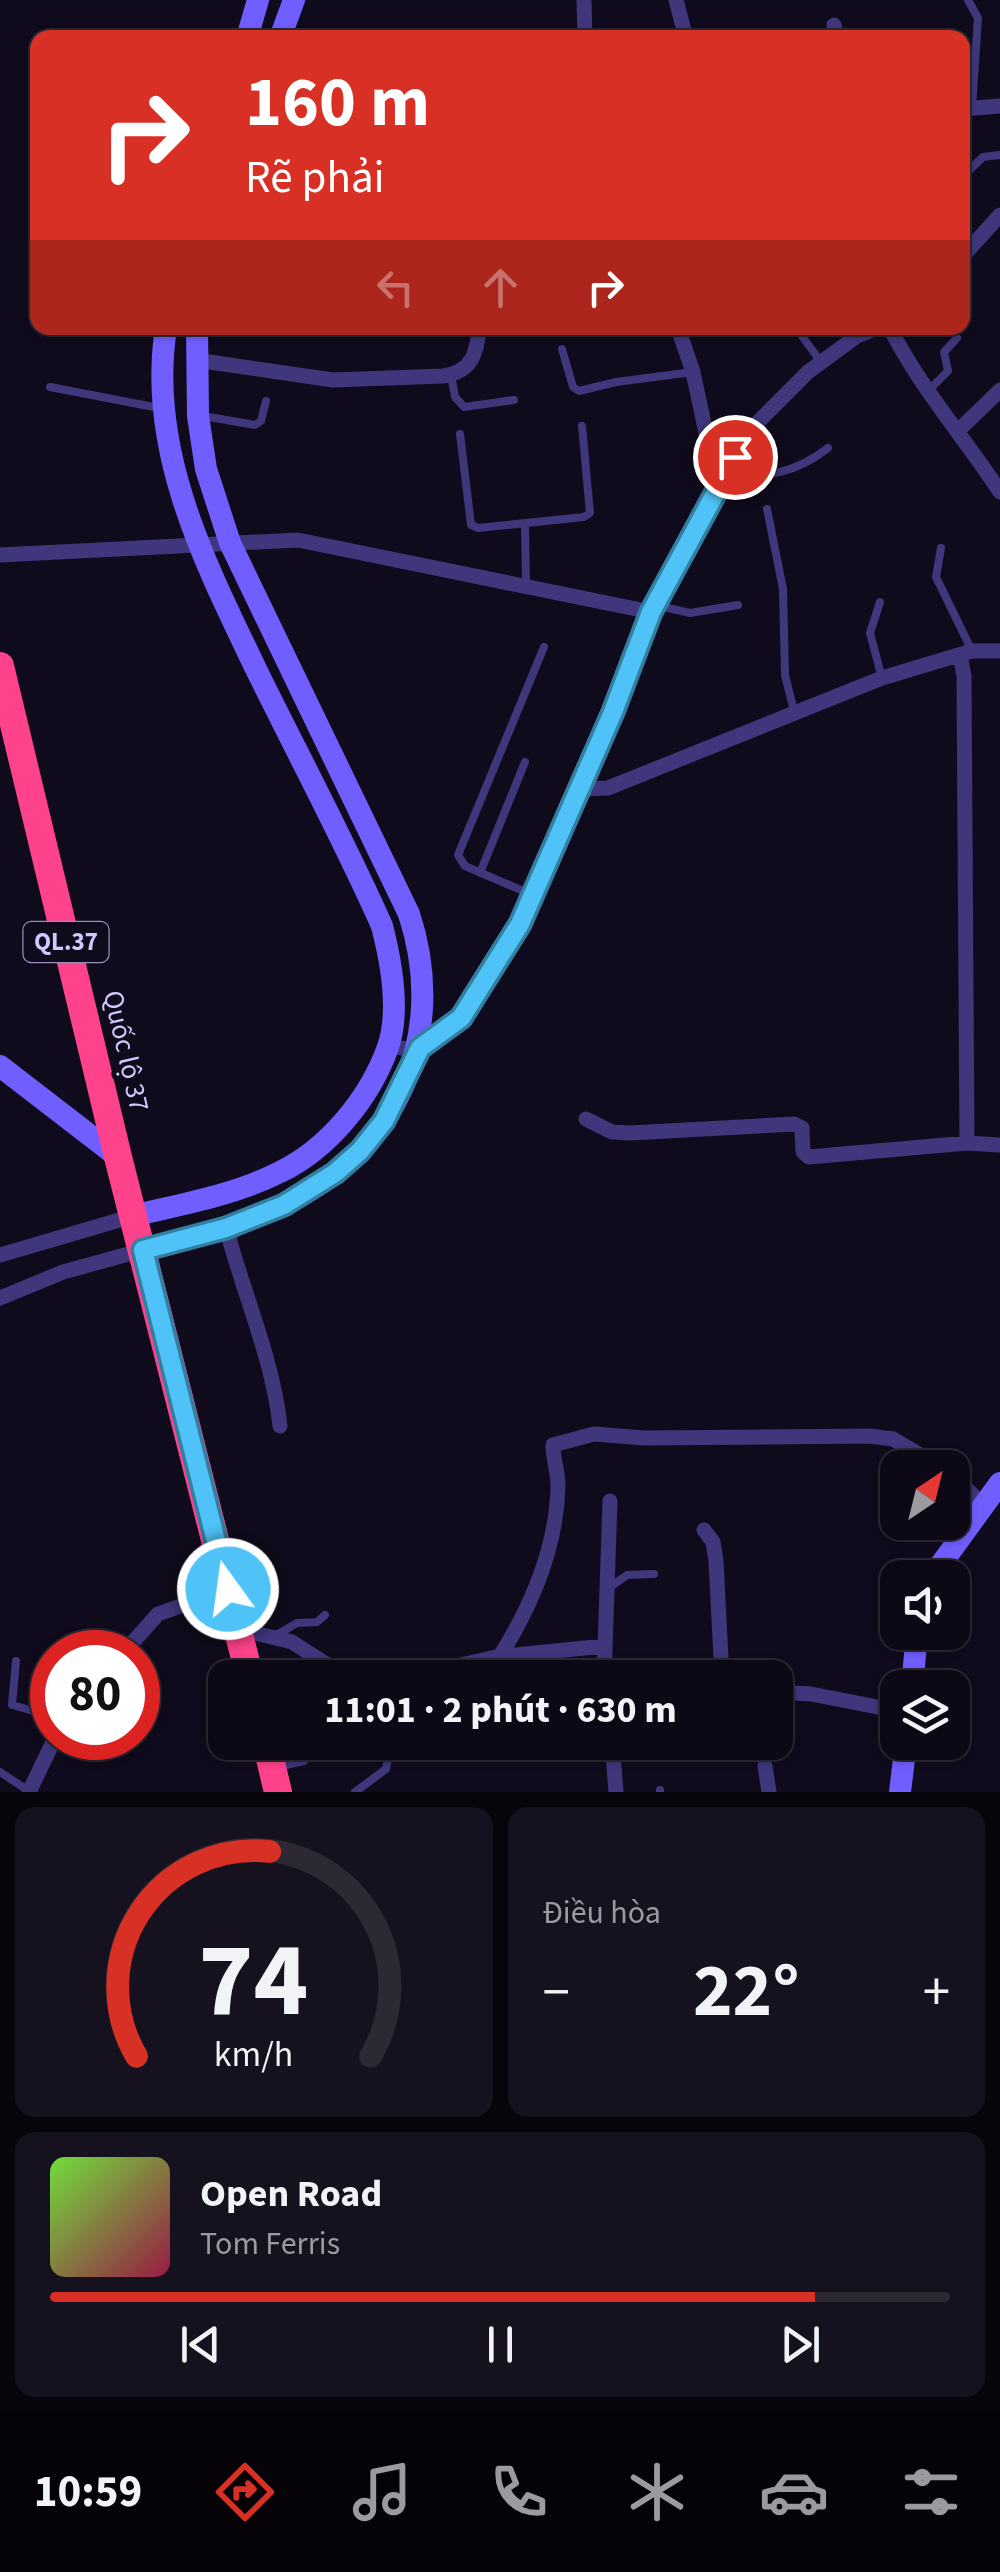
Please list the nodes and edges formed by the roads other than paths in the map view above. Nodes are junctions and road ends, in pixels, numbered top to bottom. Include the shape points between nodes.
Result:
1 (258, 0) edge
2 (294, 0) edge
3 (584, 0) edge
4 (676, 0) edge
5 (968, 0) edge
6 (249, 30) edge
7 (283, 30) edge
8 (584, 30) edge
9 (684, 30) edge
10 (970, 83) edge
11 (1000, 106) edge
12 (970, 108) edge
13 (1000, 156) edge
14 (970, 169) edge
15 (1000, 215) edge
16 (970, 248) edge
17 (166, 335) edge
18 (197, 335) edge
19 (478, 335) edge
20 (680, 335) edge
21 (801, 335) edge
22 (859, 335) edge
23 (894, 335) edge
24 (957, 338) dead end
25 (562, 349) dead end
26 (196, 360) junction
27 (821, 362) junction
28 (693, 372) junction
29 (451, 375) junction
30 (50, 386) dead end
31 (929, 390) junction
32 (1000, 390) edge
33 (514, 400) dead end
34 (266, 401) dead end
35 (164, 409) junction
36 (198, 416) junction
37 (582, 426) dead end
38 (959, 430) junction
39 (749, 431) junction
40 (460, 434) dead end
41 (828, 448) dead end
42 (726, 474) junction
43 (1000, 492) edge
44 (767, 509) dead end
45 (526, 525) junction
46 (230, 543) junction
47 (196, 545) junction
48 (941, 548) dead end
49 (0, 555) edge
50 (526, 584) junction
51 (880, 602) dead end
52 (738, 605) dead end
53 (653, 609) junction
54 (1000, 646) edge
55 (544, 647) dead end
56 (966, 653) junction
57 (0, 666) edge
58 (882, 678) junction
59 (794, 710) junction
60 (524, 762) dead end
61 (579, 789) junction
62 (480, 873) junction
63 (535, 896) junction
64 (402, 1047) junction
65 (2, 1071) edge
66 (586, 1119) dead end
67 (967, 1143) junction
68 (1000, 1145) edge
69 (118, 1157) junction
70 (226, 1228) junction
71 (138, 1232) junction
72 (0, 1256) edge
73 (0, 1298) edge
74 (280, 1426) dead end
75 (913, 1450) edge
76 (1000, 1483) edge
77 (970, 1492) edge
78 (610, 1501) dead end
79 (983, 1505) junction
80 (704, 1530) dead end
81 (945, 1560) edge
82 (654, 1574) dead end
83 (609, 1588) junction
84 (228, 1589) junction
85 (325, 1615) dead end
86 (238, 1629) junction
87 (144, 1630) edge
88 (273, 1636) junction
89 (604, 1646) junction
90 (500, 1656) junction
91 (246, 1660) edge
92 (320, 1660) edge
93 (483, 1660) edge
94 (604, 1660) edge
95 (721, 1660) edge
96 (16, 1661) dead end
97 (793, 1693) edge
98 (880, 1707) edge
99 (30, 1710) edge
100 (44, 1760) edge
101 (388, 1760) edge
102 (613, 1760) edge
103 (904, 1760) edge
104 (304, 1761) dead end
105 (766, 1766) dead end
106 (272, 1767) edge
107 (0, 1772) edge
108 (29, 1792) edge
109 (355, 1792) edge
110 (616, 1792) edge
111 (769, 1792) edge
112 (900, 1792) edge

1 - 6 main road
2 - 7 main road
3 - 8 street
4 - 9 street
5 - 10 lane via 978,18
11 - 12 street
13 - 14 lane via 983,156
15 - 16 street
17 - 35 main road
18 - 26 main road
19 - 29 street via 476,356
20 - 28 street
21 - 27 lane
22 - 27 street
23 - 31 street
24 - 31 lane via 944,352 948,372
25 - 28 lane via 579,391
26 - 29 street via 332,380
26 - 36 main road
27 - 39 street
28 - 39 street via 706,433
29 - 33 lane via 464,407
30 - 35 lane
31 - 38 street
32 - 38 street
34 - 36 lane via 255,424
35 - 47 main road
36 - 46 main road via 206,469
37 - 45 lane via 590,513
38 - 43 street
39 - 42 street
40 - 45 lane via 471,524
41 - 42 lane via 809,463 769,476
42 - 53 street
44 - 59 lane via 784,589 785,675
45 - 50 lane
46 - 47 street
46 - 50 street via 298,540
46 - 64 main road via 419,943 422,975
47 - 49 street
47 - 64 main road via 382,926
48 - 56 lane via 936,577
50 - 53 street
51 - 58 lane via 870,634
52 - 53 lane via 690,613
53 - 61 street
54 - 56 street
55 - 62 lane via 460,848 460,862
56 - 58 street
56 - 67 street
57 - 69 highway, Quốc lộ 37 / QL.37
58 - 59 street
59 - 61 street via 608,788
60 - 62 lane
61 - 63 street
62 - 63 lane
63 - 64 street via 461,1018
64 - 70 main road via 384,1121 360,1151 310,1190
64 - 71 main road via 320,1147 299,1162
65 - 69 main road
66 - 67 street via 630,1133 794,1124 802,1128 802,1152 809,1157
67 - 68 street
69 - 71 highway, Quốc lộ 37 / QL.37
70 - 71 main road
70 - 74 street via 271,1373
71 - 72 street
71 - 73 street
71 - 84 highway, Quốc lộ 37 / QL.37
75 - 90 street via 893,1438 870,1436 594,1434 552,1445 558,1481 551,1542 532,1600
76 - 79 main road
77 - 79 street
78 - 83 street
79 - 81 main road
80 - 95 street via 716,1561
82 - 83 lane via 627,1575
83 - 89 street
84 - 86 highway, Quốc lộ 37 / QL.37
84 - 87 street via 158,1614
85 - 88 lane
86 - 88 street
86 - 91 highway, Quốc lộ 37 / QL.37
88 - 92 street
89 - 90 street
89 - 94 street
90 - 93 street
96 - 99 lane via 12,1705
97 - 98 street
100 - 108 street
101 - 109 lane via 386,1769
102 - 110 street
103 - 112 main road
104 - 106 lane
105 - 111 street
107 - 108 lane

